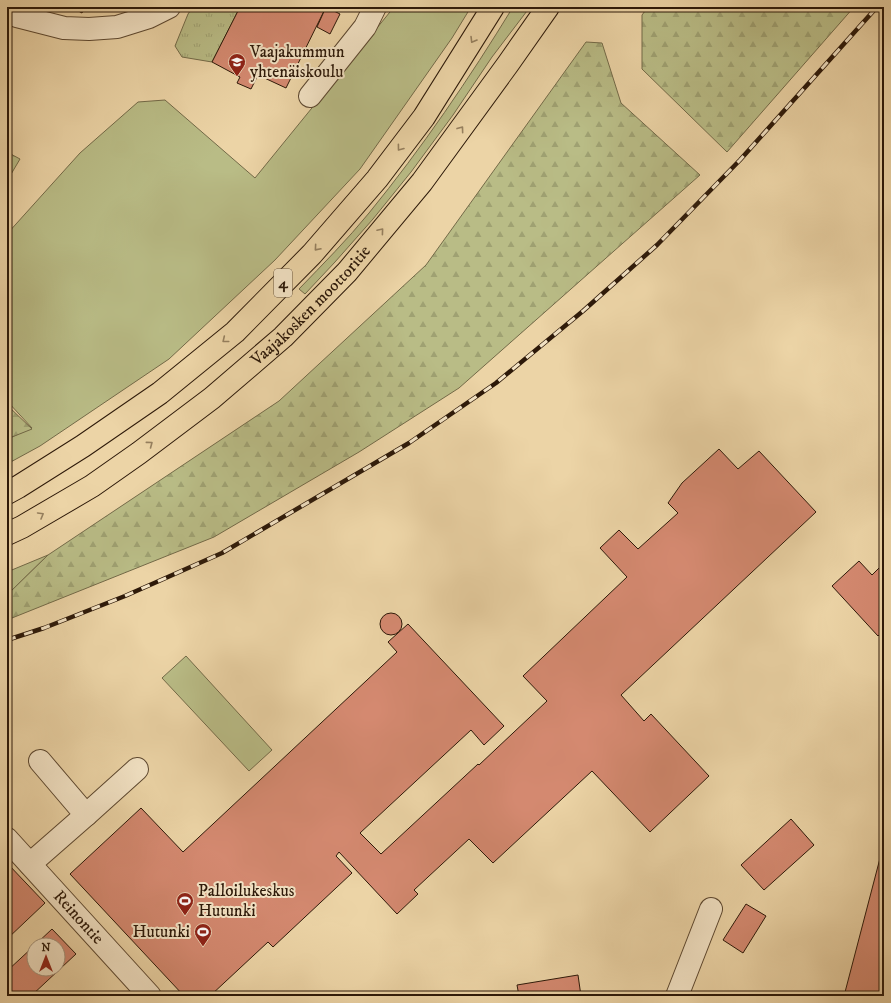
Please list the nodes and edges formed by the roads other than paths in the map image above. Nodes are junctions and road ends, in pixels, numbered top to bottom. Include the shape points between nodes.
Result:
1 (169, 7) edge
2 (375, 7) edge
3 (493, 7) edge
4 (548, 7) edge
5 (7, 12) edge
6 (310, 96) dead end
7 (7, 493) edge
8 (7, 534) edge
9 (40, 761) dead end
10 (137, 770) dead end
11 (86, 815) junction
12 (7, 838) edge
13 (30, 864) junction
14 (711, 909) dead end
15 (150, 996) edge
16 (677, 996) edge

1 - 5 street via 149,17 117,27 89,29 64,28
2 - 6 street via 365,27
3 -> 7 highway, Vaajakosken moottoritie / 4 via 424,117 377,179 312,254 235,332 160,393 83,446
8 -> 4 highway, Vaajakosken moottoritie / 4 via 92,486 139,453 212,398 283,337 347,272 422,182
9 - 11 street
10 - 11 street
11 - 13 street
12 - 13 street, Reinontie
13 - 15 street, Reinontie
14 - 16 street

